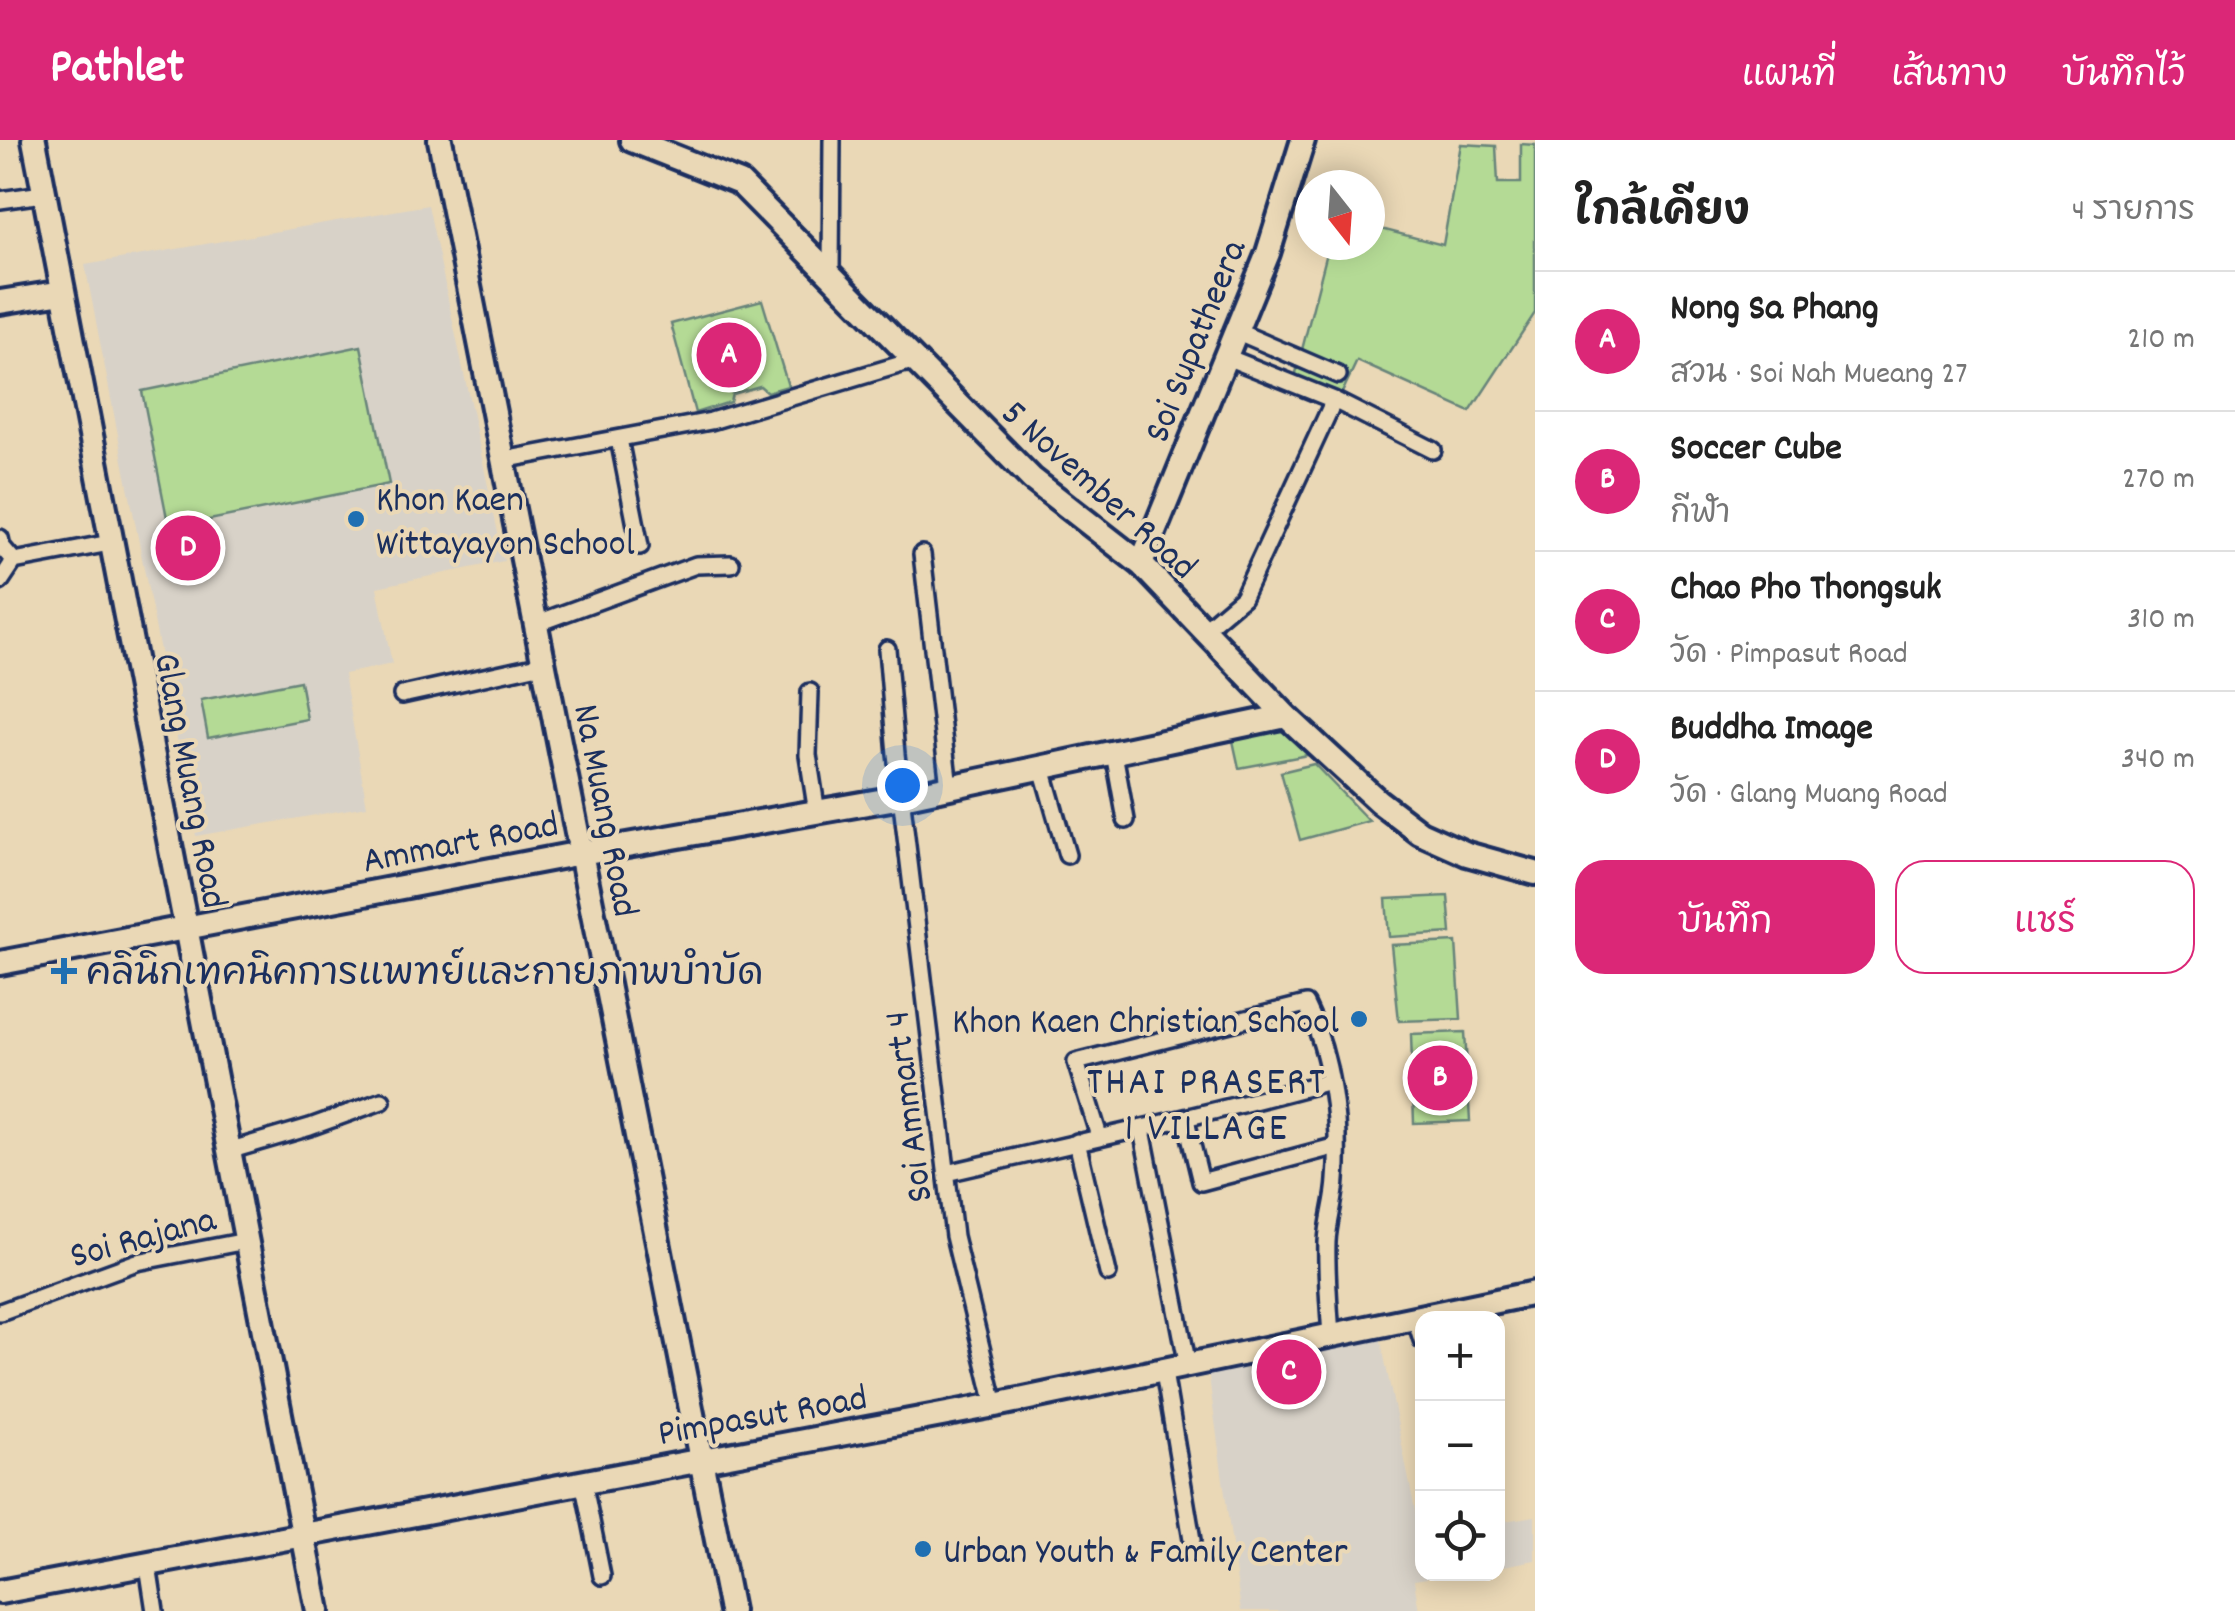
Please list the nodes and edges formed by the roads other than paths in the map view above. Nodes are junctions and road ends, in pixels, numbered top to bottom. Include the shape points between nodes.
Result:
1 (34, 140) edge
2 (440, 140) edge
3 (632, 140) edge
4 (832, 140) edge
5 (1304, 140) edge
6 (43, 194) junction
7 (0, 200) edge
8 (831, 273) junction
9 (63, 292) junction
10 (0, 302) edge
11 (1236, 331) junction
12 (1224, 356) junction
13 (912, 360) junction
14 (1338, 375) dead end
15 (1334, 400) junction
16 (618, 438) junction
17 (1434, 450) dead end
18 (503, 460) junction
19 (0, 538) edge
20 (110, 543) junction
21 (640, 546) dead end
22 (922, 554) dead end
23 (14, 560) junction
24 (730, 564) dead end
25 (1141, 564) junction
26 (0, 582) edge
27 (535, 624) junction
28 (1204, 630) junction
29 (887, 649) dead end
30 (543, 664) junction
31 (810, 692) dead end
32 (402, 695) dead end
33 (1286, 716) junction
34 (1114, 752) junction
35 (1042, 768) junction
36 (949, 788) junction
37 (902, 797) junction
38 (817, 812) junction
39 (1126, 820) dead end
40 (581, 852) junction
41 (1067, 855) dead end
42 (1535, 874) edge
43 (187, 928) junction
44 (0, 963) edge
45 (1330, 1081) junction
46 (382, 1101) dead end
47 (1186, 1120) junction
48 (1142, 1130) junction
49 (1099, 1136) junction
50 (1077, 1142) junction
51 (1337, 1146) junction
52 (228, 1151) junction
53 (947, 1173) junction
54 (246, 1241) junction
55 (1108, 1273) dead end
56 (1535, 1293) edge
57 (1477, 1311) edge
58 (0, 1312) edge
59 (1415, 1329) edge
60 (1331, 1336) junction
61 (1188, 1366) junction
62 (1164, 1372) junction
63 (995, 1405) junction
64 (702, 1459) junction
65 (583, 1482) junction
66 (303, 1535) junction
67 (1192, 1540) dead end
68 (148, 1565) junction
69 (602, 1576) dead end
70 (0, 1592) edge
71 (155, 1611) edge
72 (318, 1611) edge
73 (731, 1611) edge

1 - 6 street, Glang Muang Road
2 - 18 street, Na Muang Road
3 - 8 street, 5 November Road via 740,183
4 - 8 street
5 - 11 street, Soi Supatheera
6 - 7 street
6 - 9 street, Glang Muang Road
8 - 13 street, 5 November Road
9 - 10 street
9 - 20 street, Glang Muang Road
11 - 12 street, Soi Supatheera
11 - 14 street
12 - 15 street
12 - 25 street, Soi Supatheera
13 - 16 street via 712,421
13 - 25 street, 5 November Road via 1032,479
15 - 17 street
15 - 28 street via 1243,597
16 - 18 street
16 - 21 street
18 - 27 street, Na Muang Road
19 - 23 street
20 - 23 street
20 - 43 street, Glang Muang Road
22 - 36 street
23 - 26 street
24 - 27 street via 696,566
25 - 28 street, 5 November Road
27 - 30 street, Na Muang Road
28 - 33 street, 5 November Road
29 - 37 street, Soi Ammart 4
30 - 32 street
30 - 40 street, Na Muang Road
31 - 38 street via 808,755
33 - 34 street, Ammart Road
33 - 42 street, 5 November Road via 1420,833
34 - 35 street, Ammart Road
34 - 39 street
35 - 36 street, Ammart Road
35 - 41 street
36 - 37 street, Ammart Road
37 - 38 street, Ammart Road
37 - 53 street, Soi Ammart 4
38 - 40 street, Ammart Road
40 - 43 street, Ammart Road
40 - 64 street, Na Muang Road
43 - 44 street, Ammart Road
43 - 52 street, Glang Muang Road
45 - 47 street
45 - 49 street via 1306,1004 1076,1062
45 - 51 street
46 - 52 street
47 - 48 street
47 - 51 street via 1201,1182
48 - 49 street
48 - 61 street
49 - 50 street
50 - 53 street
50 - 55 street
51 - 60 street via 1327,1238
52 - 54 street, Glang Muang Road
53 - 63 street, Soi Ammart 4 via 954,1236
54 - 58 street, Soi Rajana via 137,1262
54 - 66 street, Glang Muang Road
56 - 57 street, Pimpasut Road
59 - 60 street, Pimpasut Road
60 - 61 street, Pimpasut Road
61 - 62 street, Pimpasut Road
62 - 63 street, Pimpasut Road
62 - 67 street
63 - 64 street, Pimpasut Road
64 - 65 street, Pimpasut Road
64 - 73 street, Na Muang Road
65 - 66 street, Pimpasut Road
65 - 69 street
66 - 68 street, Pimpasut Road
66 - 72 street, Glang Muang Road
68 - 70 street, Pimpasut Road
68 - 71 street

